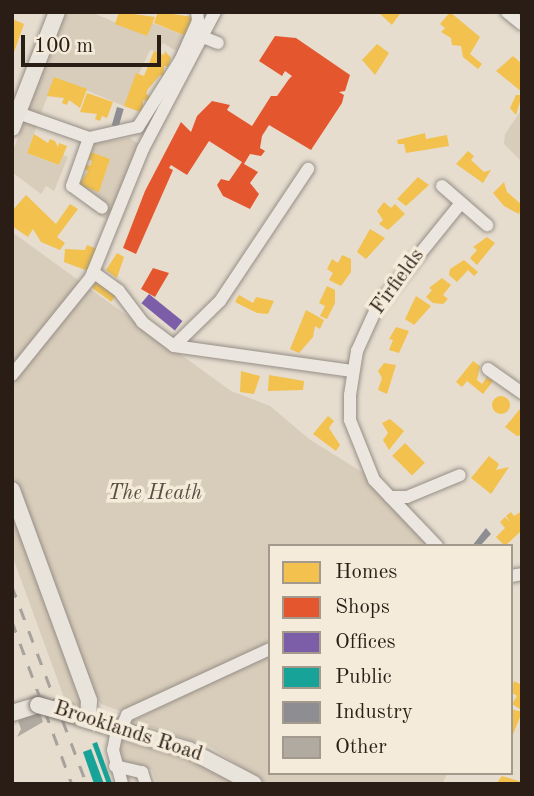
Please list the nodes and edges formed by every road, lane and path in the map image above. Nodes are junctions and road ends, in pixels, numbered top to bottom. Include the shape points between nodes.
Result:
1 (57, 12) edge
2 (197, 12) edge
3 (215, 12) edge
4 (507, 12) edge
5 (522, 24) edge
6 (203, 37) junction
7 (218, 43) dead end
8 (15, 121) edge
9 (89, 138) junction
10 (308, 169) dead end
11 (442, 186) dead end
12 (461, 203) junction
13 (102, 208) dead end
14 (487, 225) dead end
15 (93, 272) junction
16 (174, 346) junction
17 (488, 369) dead end
18 (352, 371) junction
19 (12, 374) edge
20 (522, 393) edge
21 (460, 475) dead end
22 (12, 490) edge
23 (390, 497) junction
24 (435, 544) edge
25 (268, 650) edge
26 (12, 697) edge
27 (38, 705) junction
28 (12, 713) edge
29 (80, 718) junction
30 (118, 730) junction
31 (115, 766) junction
32 (122, 784) edge
33 (146, 784) edge
34 (254, 784) edge

1 - 8 main road
2 - 9 street via 198,21 181,59 144,122 130,131
3 - 6 street
4 - 5 street
6 - 7 street
6 - 15 street via 143,149
8 - 9 street
9 - 13 street via 72,186
10 - 16 street via 220,301
11 - 12 street
12 - 14 street
12 - 18 street, Firfields via 391,284 364,331
15 - 16 street via 119,291 142,322
15 - 19 street
16 - 18 street
17 - 20 street
18 - 23 street, Firfields via 350,420 374,480
21 - 23 street via 407,497
22 - 29 main road via 89,700
23 - 24 street, Firfields
25 - 30 street via 127,715
26 - 27 main road, Brooklands Road
27 - 28 main road
27 - 29 main road, Brooklands Road, bridge
29 - 30 main road, Brooklands Road
30 - 31 street
30 - 34 main road, Brooklands Road via 217,761
31 - 32 street
31 - 33 street via 142,772

